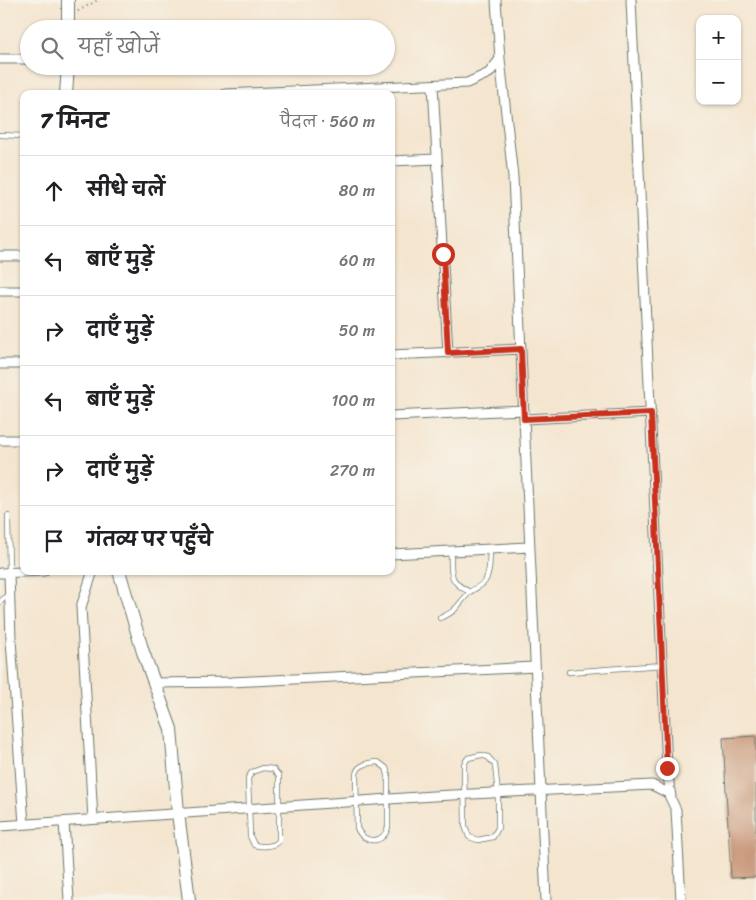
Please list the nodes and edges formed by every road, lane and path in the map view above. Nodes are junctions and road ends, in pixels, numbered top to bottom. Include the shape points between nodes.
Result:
1 (68, 0) edge
2 (98, 0) edge
3 (496, 0) edge
4 (631, 0) edge
5 (68, 20) edge
6 (71, 20) edge
7 (0, 59) edge
8 (20, 59) edge
9 (500, 59) junction
10 (67, 75) edge
11 (434, 85) junction
12 (66, 90) edge
13 (318, 90) edge
14 (0, 135) edge
15 (20, 136) edge
16 (438, 159) junction
17 (395, 161) edge
18 (0, 256) edge
19 (20, 256) edge
20 (0, 290) edge
21 (20, 291) edge
22 (521, 349) junction
23 (448, 353) junction
24 (395, 355) edge
25 (0, 364) edge
26 (20, 364) edge
27 (651, 413) junction
28 (524, 414) junction
29 (395, 416) edge
30 (0, 440) edge
31 (20, 440) edge
32 (8, 516) dead end
33 (529, 547) junction
34 (490, 549) junction
35 (451, 551) junction
36 (395, 554) edge
37 (20, 572) edge
38 (5, 573) edge
39 (92, 575) edge
40 (119, 575) edge
41 (470, 592) junction
42 (10, 594) junction
43 (0, 602) edge
44 (440, 618) dead end
45 (662, 665) junction
46 (534, 667) junction
47 (569, 672) dead end
48 (154, 683) junction
49 (541, 792) junction
50 (498, 794) junction
51 (464, 795) junction
52 (671, 797) junction
53 (388, 799) junction
54 (357, 802) junction
55 (280, 807) junction
56 (248, 809) junction
57 (178, 814) junction
58 (93, 820) junction
59 (64, 822) junction
60 (24, 824) junction
61 (0, 826) edge
62 (69, 900) edge
63 (189, 900) edge
64 (546, 900) edge
65 (681, 900) edge

1 - 5 main road
2 - 6 path
3 - 9 street
4 - 27 street
7 - 8 street
9 - 11 street via 489,73 478,79
9 - 22 street via 513,177
10 - 12 main road
11 - 13 street
11 - 16 street
14 - 15 lane
16 - 17 street
16 - 23 street
18 - 19 street
20 - 21 street
22 - 23 street
22 - 28 street
23 - 24 street
25 - 26 street
27 - 28 street
27 - 45 street
28 - 29 street
28 - 33 street
30 - 31 street
32 - 38 lane
33 - 34 street
33 - 46 street
34 - 35 street
34 - 41 lane via 486,580
35 - 36 street
35 - 41 lane via 453,580
37 - 38 street
38 - 42 street
39 - 58 street via 81,607
40 - 48 main road
41 - 44 lane via 458,608
42 - 43 lane
42 - 60 street
45 - 47 lane
45 - 52 street
46 - 48 street
46 - 49 street
48 - 57 main road via 171,729
49 - 50 street
49 - 52 street via 652,785
49 - 64 street
50 - 51 street
50 - 51 lane via 495,765 481,755 468,758 464,764
50 - 51 lane via 498,828 493,837 478,840 467,833
51 - 53 street
52 - 65 street via 676,810
53 - 54 street
53 - 54 lane via 388,775 386,768 378,762 363,765 357,770
53 - 54 lane via 387,833 369,840 364,839 357,828
54 - 55 street
55 - 56 street
55 - 56 lane via 279,841 272,846 258,846 252,842
55 - 56 lane via 278,773 263,768 249,774
56 - 57 street
57 - 58 street
57 - 63 main road
58 - 59 street
59 - 60 street
59 - 62 street
60 - 61 street

